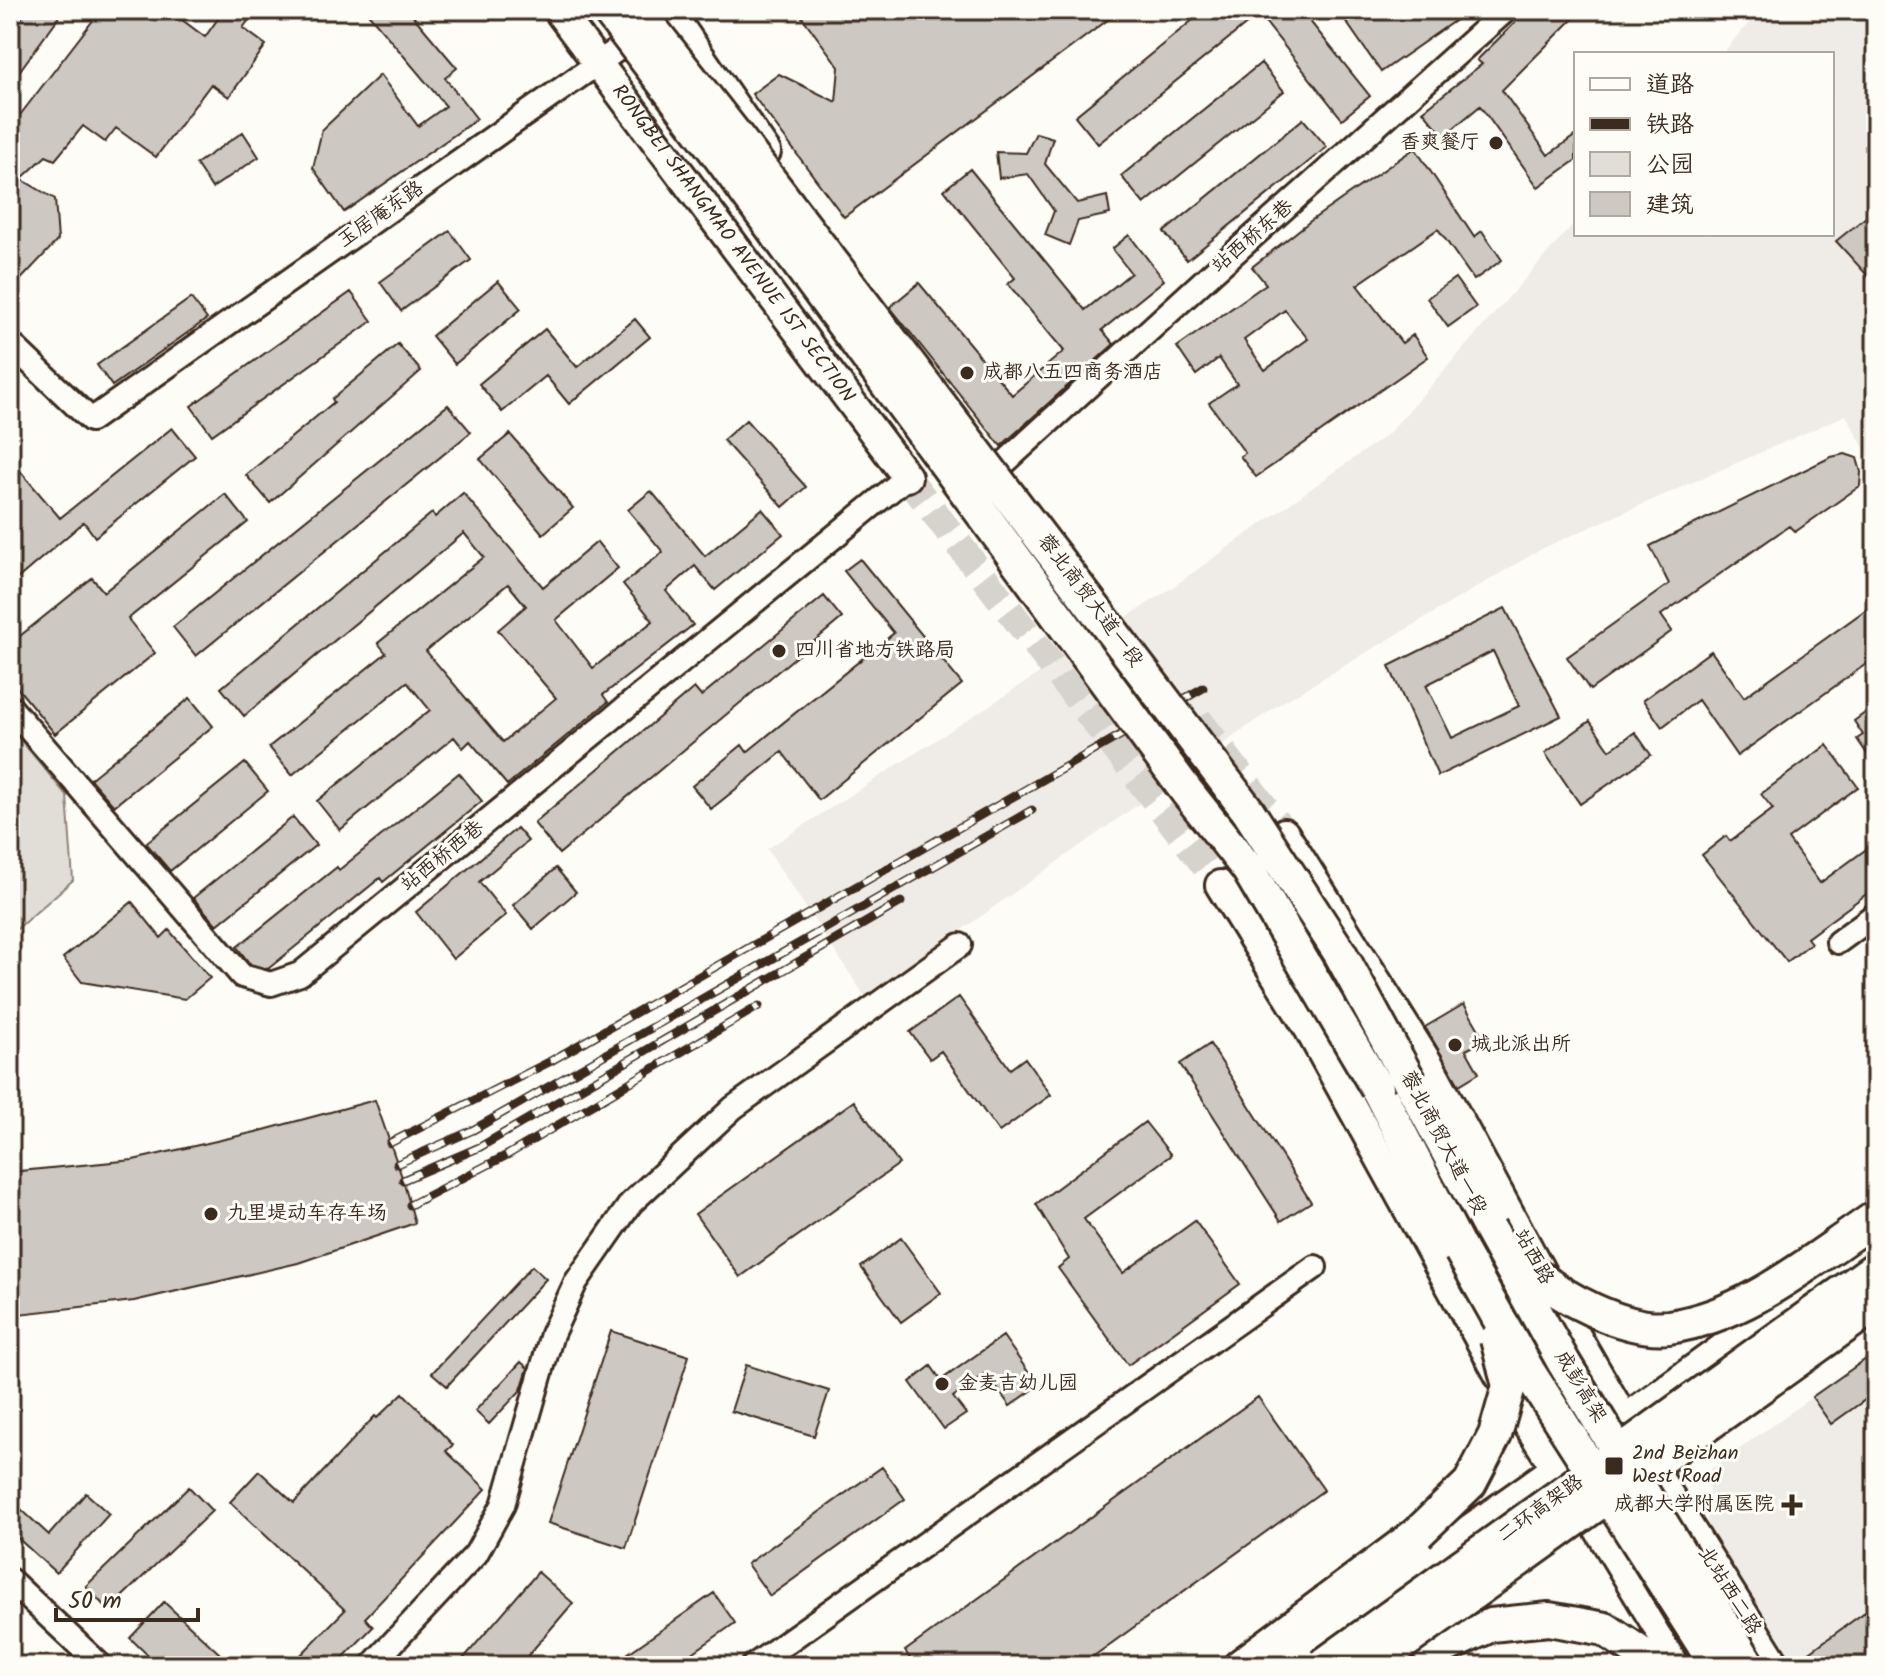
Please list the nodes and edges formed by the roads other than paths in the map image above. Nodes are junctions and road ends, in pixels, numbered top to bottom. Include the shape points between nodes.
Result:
1 (558, 10) edge
2 (608, 10) edge
3 (1506, 10) edge
4 (659, 14) edge
5 (597, 64) junction
6 (10, 343) edge
7 (1001, 466) joint
8 (907, 477) joint
9 (10, 707) edge
10 (1284, 833) tunnel mouth
11 (1220, 885) tunnel mouth
12 (1876, 914) edge
13 (1838, 942) dead end
14 (960, 945) dead end
15 (1876, 1217) edge
16 (1489, 1228) junction
17 (1876, 1237) edge
18 (1461, 1251) junction
19 (1315, 1267) dead end
20 (1876, 1268) edge
21 (1876, 1304) edge
22 (1876, 1320) edge
23 (1625, 1419) junction
24 (1555, 1469) junction
25 (1657, 1476) junction
26 (1592, 1524) junction
27 (10, 1580) edge
28 (1719, 1617) junction
29 (101, 1666) edge
30 (371, 1666) edge
31 (753, 1666) edge
32 (1240, 1666) edge
33 (1276, 1666) edge
34 (1322, 1666) edge
35 (1371, 1666) edge
36 (1394, 1666) edge
37 (1404, 1666) edge
38 (1653, 1666) edge
39 (1678, 1666) edge
40 (1717, 1666) edge
41 (1749, 1666) edge
42 (1766, 1666) edge
43 (1776, 1666) edge

1 - 5 main road, RONGBEI SHANGMAO AVENUE 1ST SECTION
2 - 18 highway, 蓉北商贸大道一段, bridge via 1248,869 1377,1088
3 - 7 street, 站西桥东巷
4 - 5 street, 玉居庵东路
4 - 7 main road
4 - 16 highway, 蓉北商贸大道一段, bridge via 740,141 1248,811 1340,953
5 - 6 street, 玉居庵东路 via 91,420
5 - 8 main road, RONGBEI SHANGMAO AVENUE 1ST SECTION
8 - 9 street, 站西桥西巷 via 300,974 271,984 242,976
10 - 23 main road, 站西路 via 1429,1065
11 - 24 main road via 1309,1029
12 - 13 street
14 - 30 street via 733,1108 631,1203 576,1282 552,1334 503,1505 476,1554
15 - 16 highway, bridge via 1788,1279 1728,1311 1667,1327 1619,1321 1565,1298 1529,1271
16 - 28 highway, 成彭高架, bridge via 1564,1363
17 - 23 main road
18 - 32 highway, bridge via 1498,1341 1509,1386 1495,1435 1470,1483 1418,1533
18 - 40 highway, 成彭高架, bridge via 1530,1374
19 - 31 street
20 - 34 highway, 二环高架路, bridge
21 - 35 highway, 二环高架路, bridge
22 - 25 main road
23 - 24 main road
23 - 25 main road, 站西路
24 - 26 main road
24 - 33 main road
25 - 26 main road
25 - 43 main road, 北站西二路
26 - 36 main road
26 - 39 street
27 - 29 street
28 - 41 highway, 成彭高架, bridge
28 - 42 highway, bridge
37 - 38 highway via 1491,1625 1549,1619 1605,1629

